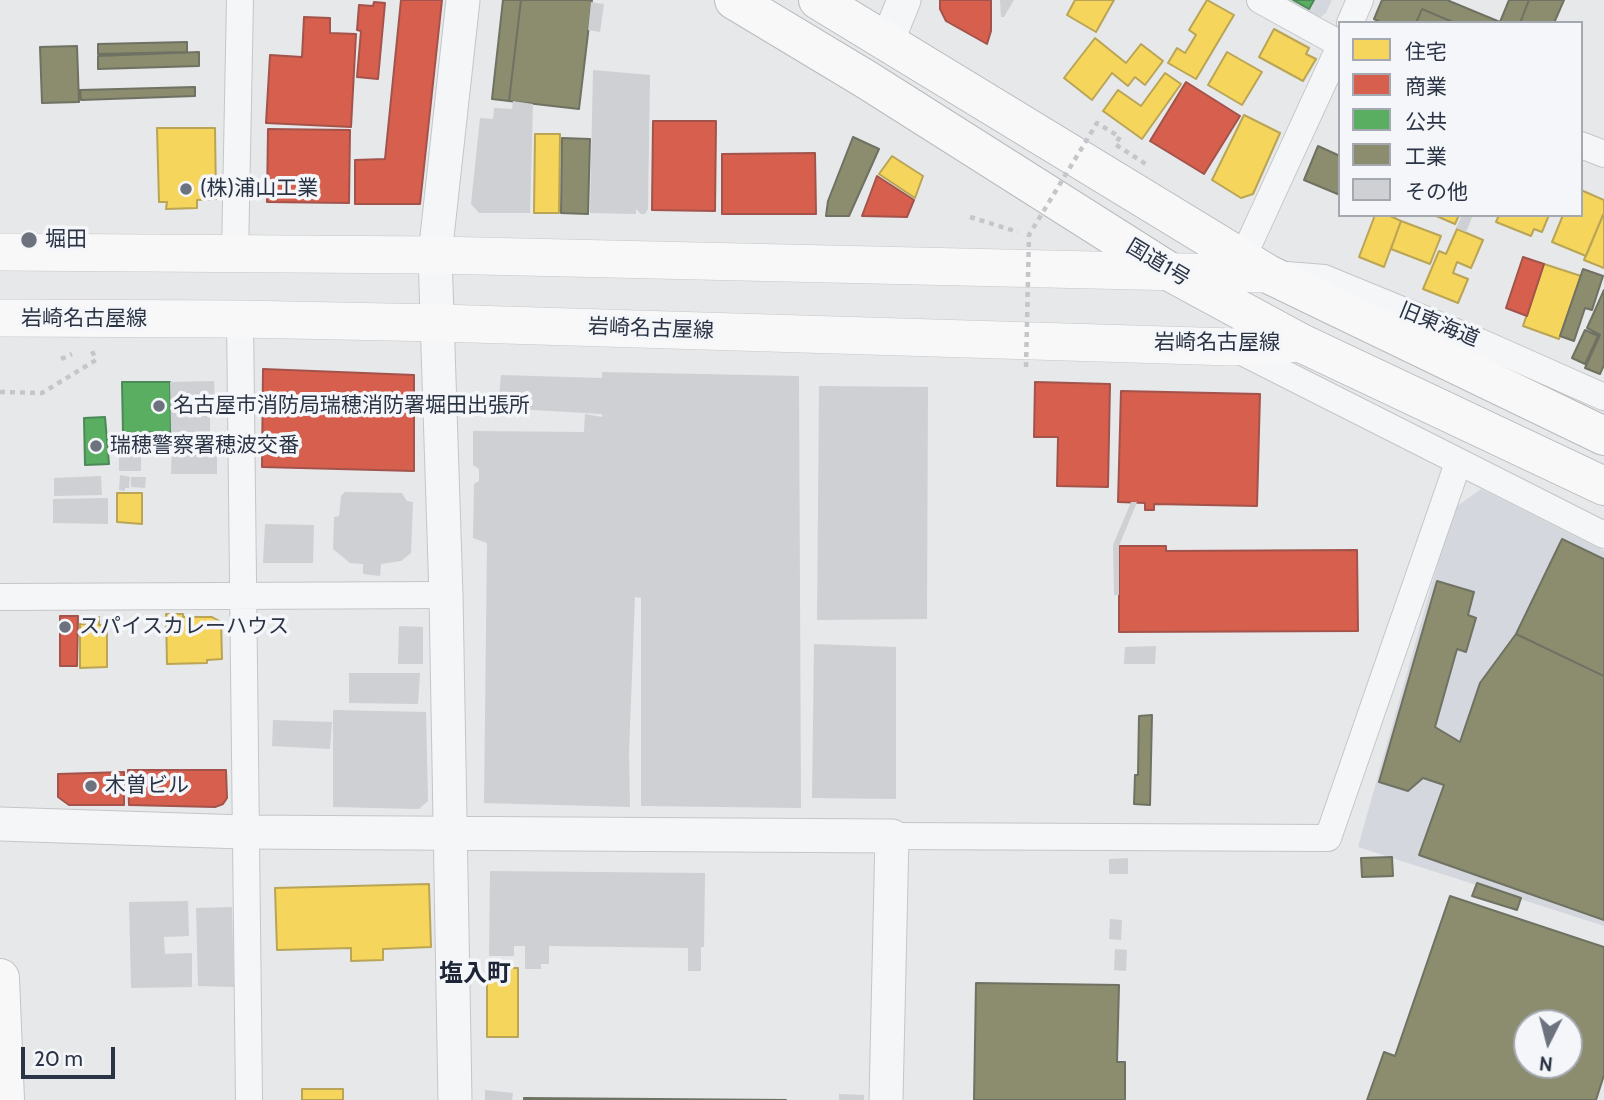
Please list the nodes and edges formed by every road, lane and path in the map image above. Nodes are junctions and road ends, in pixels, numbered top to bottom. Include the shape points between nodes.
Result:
1 (240, 0) edge
2 (463, 0) edge
3 (734, 0) edge
4 (818, 0) edge
5 (904, 0) edge
6 (1260, 0) edge
7 (1360, 0) edge
8 (1351, 21) edge
9 (887, 42) junction
10 (1338, 44) edge
11 (1338, 50) edge
12 (1583, 146) edge
13 (1604, 154) edge
14 (1147, 165) dead end
15 (970, 217) dead end
16 (1029, 235) junction
17 (0, 252) edge
18 (235, 254) junction
19 (435, 255) junction
20 (1255, 267) junction
21 (1170, 272) junction
22 (0, 318) edge
23 (240, 319) junction
24 (439, 323) junction
25 (1301, 342) junction
26 (89, 345) dead end
27 (1232, 347) junction
28 (80, 349) dead end
29 (61, 359) dead end
30 (1027, 367) dead end
31 (0, 392) edge
32 (1604, 397) edge
33 (1604, 436) edge
34 (1458, 463) junction
35 (1604, 486) edge
36 (1604, 535) edge
37 (446, 595) junction
38 (244, 596) junction
39 (0, 597) edge
40 (0, 824) edge
41 (244, 832) junction
42 (452, 833) junction
43 (892, 836) junction
44 (0, 978) edge
45 (5, 1100) edge
46 (249, 1100) edge
47 (455, 1100) edge
48 (886, 1100) edge

1 - 18 street
2 - 19 street
3 - 21 main road, 国道1号
4 - 9 main road
5 - 9 street
6 - 10 street
7 - 8 street
9 - 20 main road
11 - 20 street
12 - 13 street
14 - 16 path, bridge via 1115,145 1120,137 1097,123
15 - 16 path
16 - 30 path, bridge
17 - 18 main road
18 - 19 main road
19 - 21 main road
19 - 24 street
20 - 21 main road
20 - 32 street, 旧東海道 via 1324,278
20 - 33 main road
21 - 25 main road, 国道1号
22 - 23 main road, 岩崎名古屋線
23 - 24 main road, 岩崎名古屋線
23 - 38 street
24 - 27 main road, 岩崎名古屋線
24 - 37 street
25 - 27 main road, 岩崎名古屋線
25 - 35 main road, 国道1号
26 - 31 path via 96,360 42,393
27 - 34 street
28 - 29 path
34 - 36 street
34 - 43 street via 1328,838
37 - 38 street
37 - 42 street
38 - 39 street
38 - 41 street
40 - 41 street
41 - 42 street
41 - 46 street
42 - 43 street
42 - 47 street
43 - 48 street
44 - 45 main road

